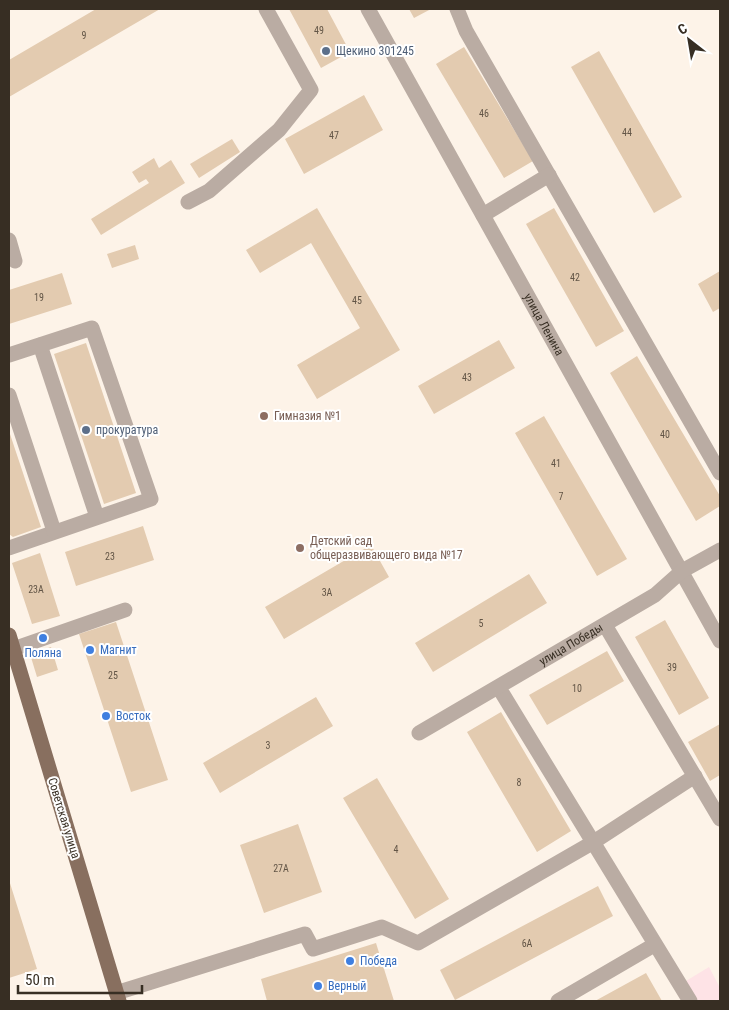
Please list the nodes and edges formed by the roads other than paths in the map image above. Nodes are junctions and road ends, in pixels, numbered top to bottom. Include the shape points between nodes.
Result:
1 (266, 9) edge
2 (368, 9) edge
3 (456, 9) edge
4 (549, 175) junction
5 (188, 202) dead end
6 (483, 215) junction
7 (9, 240) edge
8 (15, 261) dead end
9 (40, 345) junction
10 (9, 355) edge
11 (9, 395) edge
12 (720, 473) edge
13 (97, 517) junction
14 (54, 531) junction
15 (9, 548) edge
16 (720, 550) edge
17 (682, 571) junction
18 (126, 610) dead end
19 (605, 625) junction
20 (720, 641) edge
21 (10, 644) edge
22 (499, 688) junction
23 (419, 734) dead end
24 (695, 776) junction
25 (720, 819) edge
26 (592, 843) junction
27 (654, 944) junction
28 (117, 997) edge
29 (558, 1001) edge
30 (690, 1001) edge

1 - 5 street via 311,90 279,130 209,191
2 - 6 street, улица Ленина
3 - 4 street
4 - 6 street
4 - 12 street
6 - 17 street, улица Ленина
7 - 8 street
9 - 10 street
9 - 13 street
9 - 13 street via 92,328 151,498
11 - 14 street
13 - 14 street
14 - 15 street
16 - 17 street, улица Победы
17 - 19 street, улица Победы via 655,595
17 - 20 street, улица Ленина
18 - 21 street
19 - 22 street, улица Победы
19 - 24 street
21 - 28 main road, Советская улица
22 - 23 street, улица Победы
22 - 26 street
24 - 25 street
24 - 26 street
26 - 27 street
26 - 28 street via 418,943 382,927 312,949 305,934
27 - 29 street
27 - 30 street

